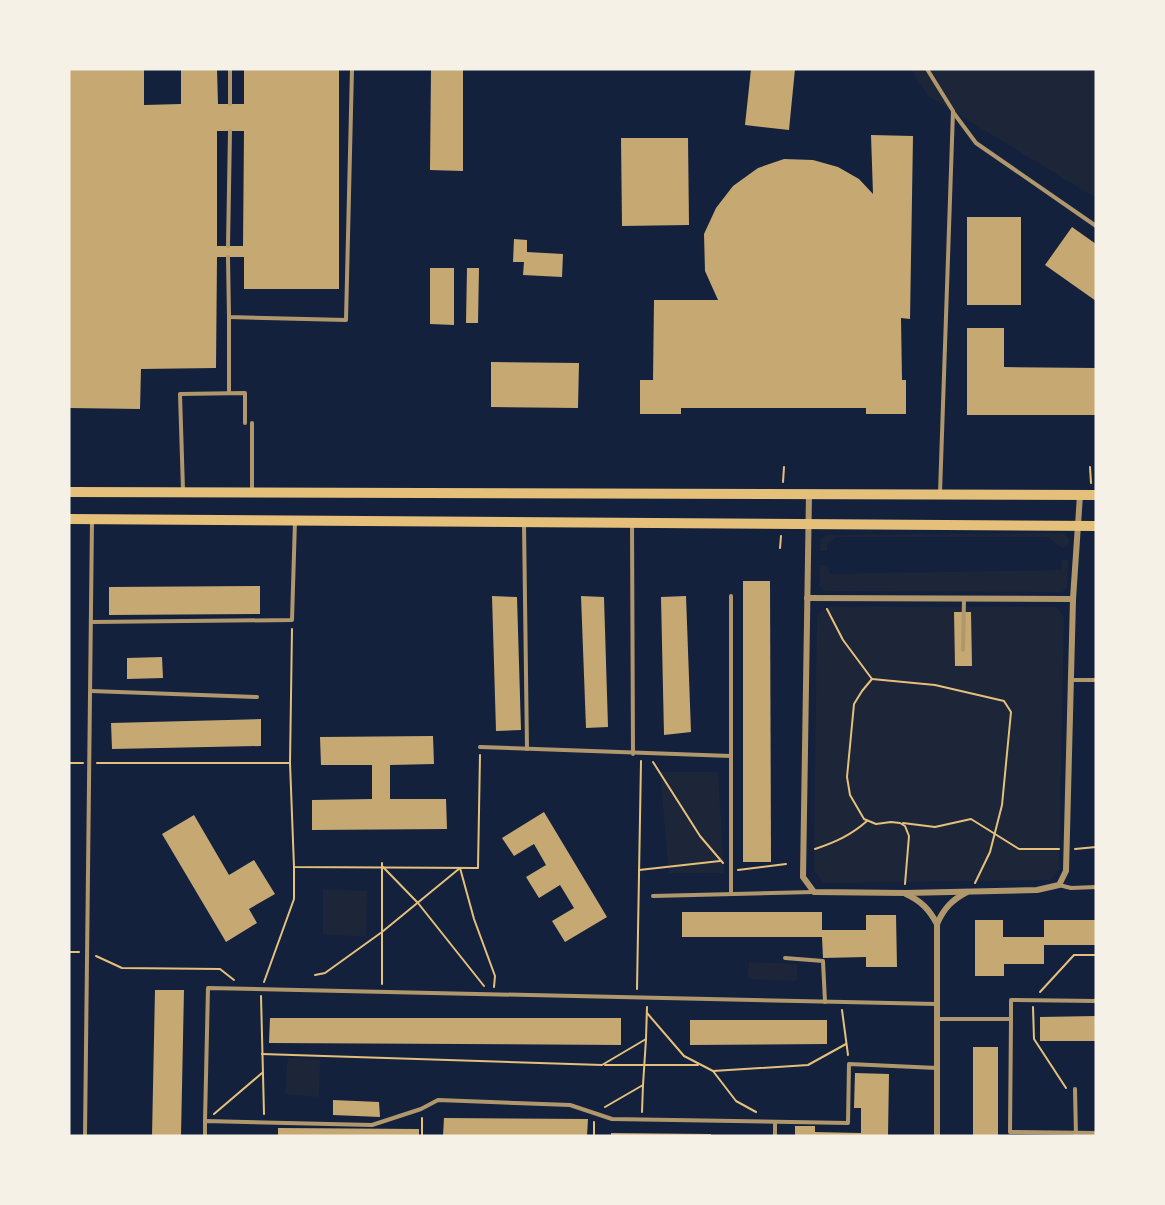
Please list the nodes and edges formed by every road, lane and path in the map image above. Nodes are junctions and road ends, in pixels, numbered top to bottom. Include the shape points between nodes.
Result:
1 (230, 69) edge
2 (352, 69) edge
3 (927, 69) edge
4 (230, 104) dead end
5 (953, 111) junction
6 (230, 131) dead end
7 (1096, 226) edge
8 (228, 246) dead end
9 (228, 257) dead end
10 (229, 317) junction
11 (229, 393) junction
12 (245, 423) dead end
13 (252, 423) dead end
14 (783, 467) dead end
15 (69, 492) edge
16 (183, 493) junction
17 (252, 493) junction
18 (783, 494) junction
19 (809, 494) junction
20 (940, 494) junction
21 (1080, 495) junction
22 (1096, 495) edge
23 (69, 519) edge
24 (92, 519) junction
25 (295, 520) junction
26 (524, 522) junction
27 (632, 523) junction
28 (781, 524) junction
29 (808, 524) junction
30 (1079, 526) junction
31 (1096, 526) edge
32 (780, 548) dead end
33 (731, 596) dead end
34 (807, 598) junction
35 (964, 598) junction
36 (1073, 598) junction
37 (825, 604) dead end
38 (292, 620) junction
39 (92, 622) junction
40 (963, 650) dead end
41 (872, 679) junction
42 (1071, 680) junction
43 (1096, 680) edge
44 (91, 691) junction
45 (257, 697) dead end
46 (480, 747) joint
47 (527, 749) junction
48 (633, 754) junction
49 (641, 754) junction
50 (648, 754) junction
51 (731, 756) junction
52 (69, 763) edge
53 (90, 763) junction
54 (290, 763) junction
55 (867, 821) junction
56 (900, 823) junction
57 (995, 834) junction
58 (1096, 847) edge
59 (815, 849) dead end
60 (1061, 849) dead end
61 (1075, 849) dead end
62 (722, 861) junction
63 (786, 864) dead end
64 (382, 865) junction
65 (294, 867) junction
66 (460, 868) junction
67 (639, 870) junction
68 (730, 871) junction
69 (975, 883) dead end
70 (905, 884) dead end
71 (1059, 885) junction
72 (1096, 887) edge
73 (968, 891) junction
74 (814, 892) junction
75 (905, 893) junction
76 (730, 894) junction
77 (653, 896) dead end
78 (418, 903) junction
79 (937, 924) junction
80 (382, 932) junction
81 (86, 952) junction
82 (1096, 955) edge
83 (785, 958) dead end
84 (315, 975) dead end
85 (245, 990) junction
86 (261, 990) junction
87 (382, 993) junction
88 (493, 995) junction
89 (637, 998) junction
90 (647, 998) junction
91 (1032, 1000) junction
92 (1096, 1001) edge
93 (825, 1002) junction
94 (841, 1002) junction
95 (937, 1004) junction
96 (646, 1012) junction
97 (1011, 1018) junction
98 (937, 1019) junction
99 (646, 1039) junction
100 (846, 1044) junction
101 (262, 1054) junction
102 (849, 1064) junction
103 (602, 1065) junction
104 (644, 1065) junction
105 (702, 1065) junction
106 (937, 1068) junction
107 (713, 1071) junction
108 (262, 1073) junction
109 (643, 1085) junction
110 (1075, 1089) dead end
111 (1075, 1101) junction
112 (422, 1109) junction
113 (594, 1113) junction
114 (642, 1119) junction
115 (205, 1121) junction
116 (264, 1122) junction
117 (775, 1122) junction
118 (1096, 1133) edge
119 (1077, 1134) edge
120 (86, 1136) edge
121 (205, 1136) edge
122 (422, 1136) edge
123 (594, 1136) edge
124 (775, 1136) edge
125 (937, 1136) edge

1 - 4 lane
2 - 10 lane via 346,320
3 - 5 lane
5 - 7 lane via 976,143
5 - 20 lane
6 - 8 lane
9 - 10 lane
10 - 11 lane
11 - 12 lane via 245,393
11 - 16 lane via 180,394
13 - 17 lane
14 - 18 path
15 - 16 main road
16 - 17 main road
17 - 18 main road
18 - 19 main road
19 - 20 main road
19 - 29 street
20 - 21 main road
21 - 22 main road
21 - 30 street
23 - 24 main road
24 - 25 main road
24 - 39 lane
25 - 26 main road
25 - 38 lane
26 - 27 main road
26 - 47 lane
27 - 28 main road
27 - 48 lane
28 - 29 main road
28 - 32 path
29 - 30 main road
29 - 34 street
30 - 31 main road
30 - 36 street
33 - 51 lane
34 - 35 street
34 - 74 street via 803,877
35 - 36 street
35 - 40 lane
36 - 42 street
37 - 41 path via 843,640
38 - 39 lane
38 - 54 path
39 - 44 lane
41 - 55 path via 854,704 847,777 850,795
41 - 57 path via 935,685 1004,700 1011,711 1002,805
42 - 43 lane
42 - 71 street via 1066,872
44 - 45 lane
44 - 53 lane
46 - 47 lane
46 - 66 path via 478,868
47 - 48 lane
48 - 49 lane
49 - 50 lane
49 - 67 path
50 - 51 lane
50 - 62 path via 700,836
51 - 68 lane
52 - 53 path
53 - 54 path
53 - 81 lane
54 - 65 path
55 - 56 path
55 - 59 path via 854,833
56 - 57 path via 935,827 971,819
56 - 70 path via 909,836
57 - 60 path via 1019,849
57 - 69 path
58 - 61 path
62 - 67 path
62 - 68 path
63 - 68 path
64 - 65 path
64 - 66 path
64 - 78 path
64 - 80 path
65 - 86 path via 294,899
66 - 78 path
66 - 88 path via 495,976
67 - 89 path
68 - 76 lane
71 - 72 lane
71 - 73 street via 1037,890
73 - 75 street
73 - 79 street via 943,910
74 - 75 street
74 - 76 lane
75 - 79 street via 930,910
76 - 77 lane
78 - 80 path
78 - 88 path
79 - 95 street
80 - 84 path via 325,973
80 - 87 path
81 - 85 path via 122,968 220,969
81 - 120 lane
82 - 91 path via 1074,955
83 - 93 lane via 823,961
85 - 86 lane
85 - 115 lane via 208,988
86 - 87 lane
86 - 101 path
87 - 88 lane
88 - 89 lane
89 - 90 lane
90 - 93 lane
90 - 96 path
91 - 92 lane
91 - 97 lane via 1011,1000
91 - 111 path via 1034,1039
93 - 94 lane
94 - 95 lane
94 - 100 path
95 - 98 street
96 - 99 path
96 - 105 path via 684,1056
97 - 98 lane
97 - 119 lane via 1010,1132
98 - 106 street
99 - 103 path
99 - 104 path
100 - 102 path
100 - 107 path via 808,1065
101 - 103 path
101 - 108 path
102 - 106 lane
102 - 117 lane via 848,1123
103 - 104 path
104 - 105 path
104 - 109 path
105 - 107 path
106 - 125 street
107 - 117 path via 736,1101
108 - 115 path
108 - 116 path
109 - 113 path
109 - 114 path
110 - 111 lane
111 - 119 lane
112 - 113 lane via 438,1100 570,1105
112 - 116 lane via 372,1125
112 - 122 path
113 - 114 lane via 612,1119
113 - 123 path
114 - 117 lane
115 - 116 lane
115 - 121 lane
117 - 124 lane
118 - 119 lane

